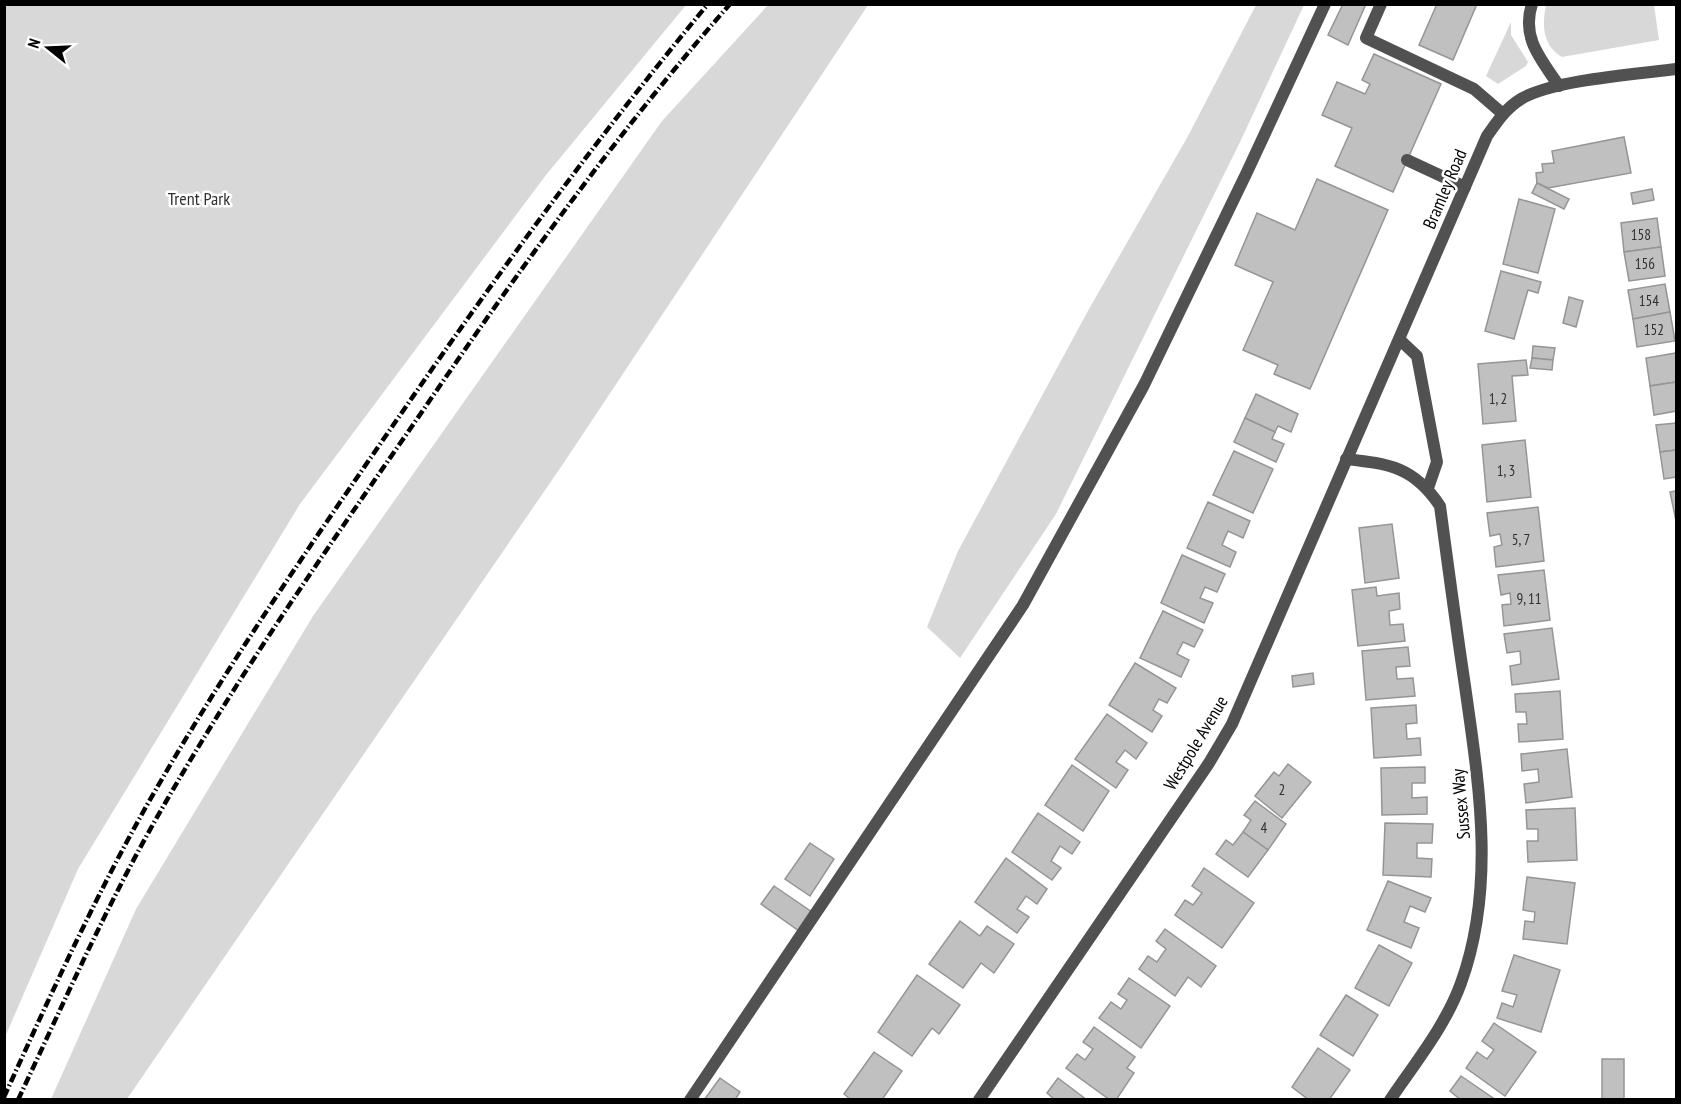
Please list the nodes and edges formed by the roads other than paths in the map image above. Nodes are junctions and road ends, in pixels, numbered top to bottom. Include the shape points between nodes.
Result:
1 (1324, 4) edge
2 (1381, 4) edge
3 (1532, 4) edge
4 (1677, 69) edge
5 (1558, 86) junction
6 (1503, 114) junction
7 (1407, 160) dead end
8 (1466, 187) junction
9 (1400, 340) junction
10 (1346, 459) junction
11 (1428, 488) junction
12 (690, 1100) edge
13 (979, 1100) edge
14 (1390, 1100) edge

1 - 12 street via 1144,385 1023,605
2 - 6 street via 1366,38 1473,89
3 - 5 street via 1527,34
4 - 5 street, Bramley Road
5 - 6 street, Bramley Road via 1522,98
6 - 8 street, Bramley Road via 1487,136
7 - 8 street
8 - 9 street, Bramley Road
9 - 10 street, Westpole Avenue
9 - 11 street via 1418,356 1437,462
10 - 11 street, Sussex Way via 1385,463 1406,471
10 - 13 street, Westpole Avenue via 1232,724
11 - 14 street, Sussex Way via 1440,506 1475,754 1483,846 1481,894 1473,942 1460,984 1440,1024

